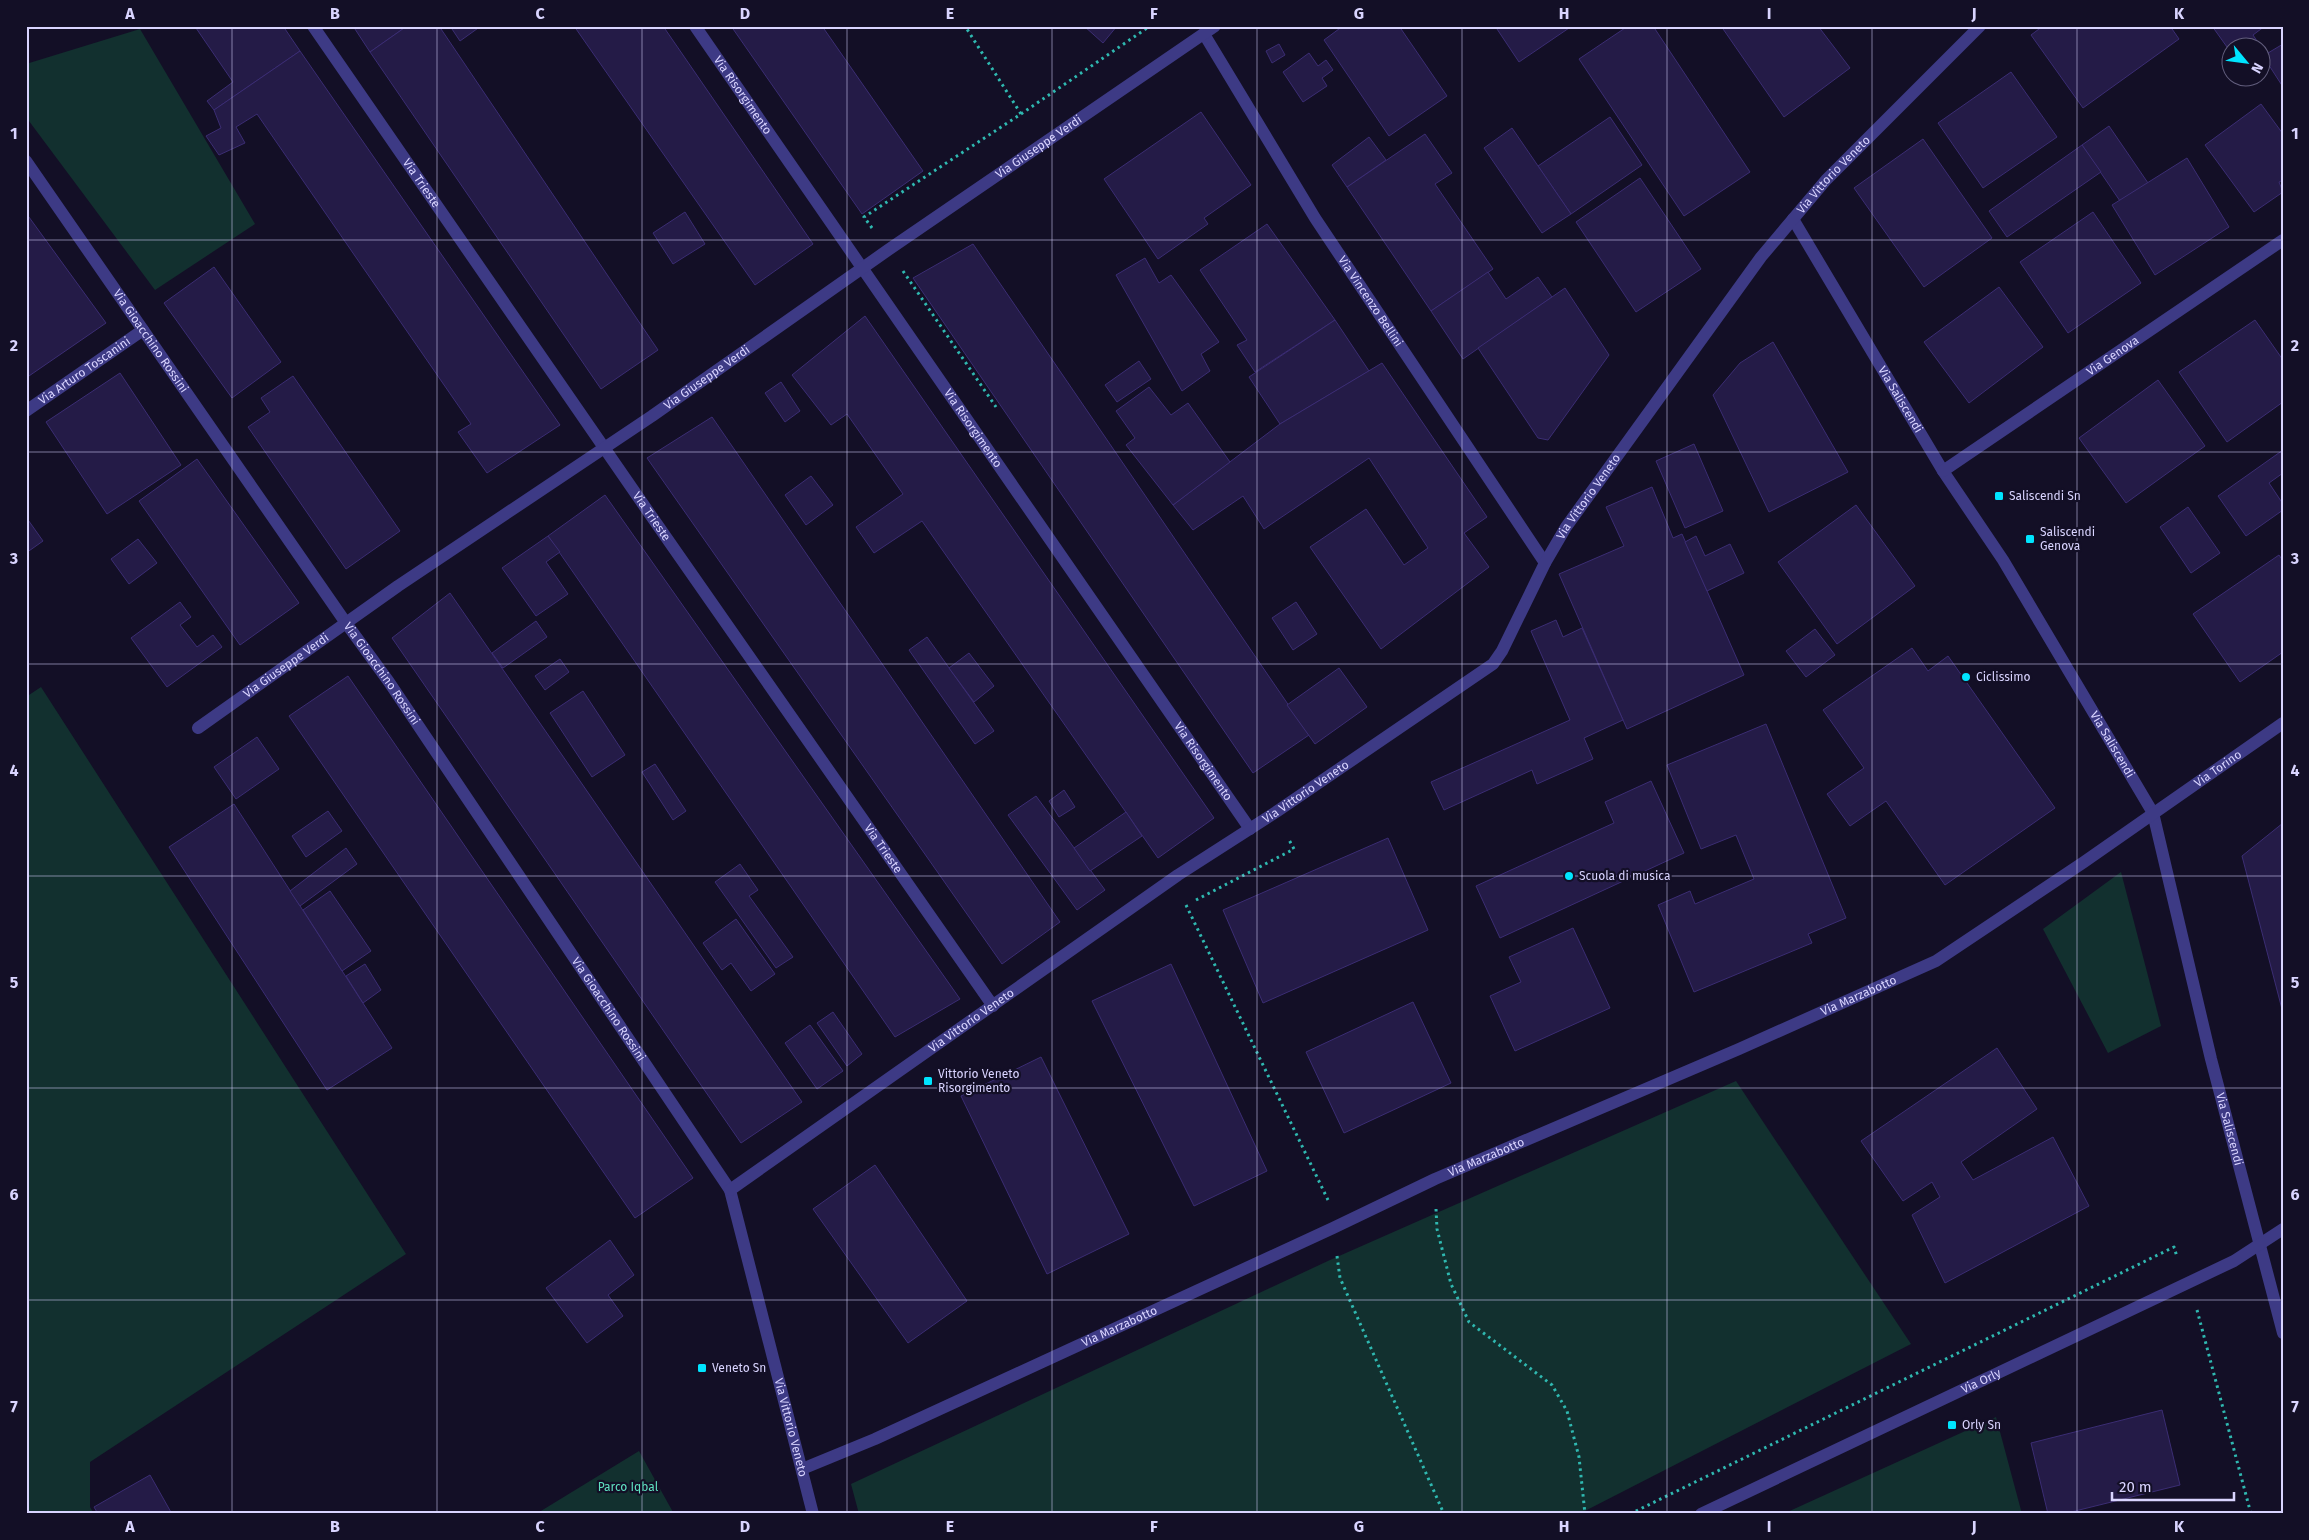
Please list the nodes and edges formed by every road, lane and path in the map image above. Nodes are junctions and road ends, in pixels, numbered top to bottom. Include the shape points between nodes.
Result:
1 (313, 26) edge
2 (695, 26) edge
3 (1150, 26) edge
4 (1215, 26) edge
5 (1980, 26) edge
6 (1204, 34) junction
7 (1021, 114) dead end
8 (26, 161) edge
9 (1793, 220) junction
10 (2283, 240) edge
11 (862, 269) junction
12 (143, 330) junction
13 (26, 411) edge
14 (604, 448) junction
15 (1943, 471) junction
16 (1545, 563) junction
17 (346, 623) junction
18 (2283, 723) edge
19 (198, 728) dead end
20 (2152, 813) junction
21 (1250, 829) junction
22 (993, 1006) junction
23 (1435, 1179) junction
24 (730, 1190) junction
25 (2283, 1229) edge
26 (2261, 1245) junction
27 (2283, 1333) edge
28 (802, 1469) junction
29 (813, 1514) edge
30 (1585, 1514) edge
31 (1701, 1514) edge

1 - 14 street, Via Trieste
2 - 11 street, Via Risorgimento
3 - 7 path
4 - 6 street, Via Giuseppe Verdi
5 - 9 street, Via Vittorio Veneto via 1826,180
6 - 11 street, Via Giuseppe Verdi
6 - 16 street, Via Vincenzo Bellini via 1315,218
8 - 12 street, Via Gioacchino Rossini
9 - 15 street, Via Saliscendi
9 - 16 street, Via Vittorio Veneto via 1761,257 1566,527
10 - 15 street, Via Genova
11 - 14 street, Via Giuseppe Verdi
11 - 21 street, Via Risorgimento
12 - 13 street, Via Arturo Toscanini
12 - 17 street, Via Gioacchino Rossini
14 - 17 street, Via Giuseppe Verdi
14 - 22 street, Via Trieste
15 - 20 street, Via Saliscendi via 2003,560
16 - 21 street, Via Vittorio Veneto via 1493,664
17 - 19 street, Via Giuseppe Verdi
17 - 24 street, Via Gioacchino Rossini via 390,682
18 - 20 street, Via Torino
20 - 23 street, Via Marzabotto via 1936,962
20 - 26 street, Via Saliscendi via 2211,1059
21 - 22 street, Via Vittorio Veneto via 1178,875
22 - 24 street, Via Vittorio Veneto
23 - 28 street, Via Marzabotto via 956,1402
23 - 30 path via 1438,1229 1451,1284 1469,1322 1552,1385 1563,1405 1579,1457
24 - 28 street, Via Vittorio Veneto
25 - 26 street, Via Orly
26 - 27 street, Via Saliscendi
26 - 31 street, Via Orly via 2234,1261
28 - 29 street, Via Vittorio Veneto

